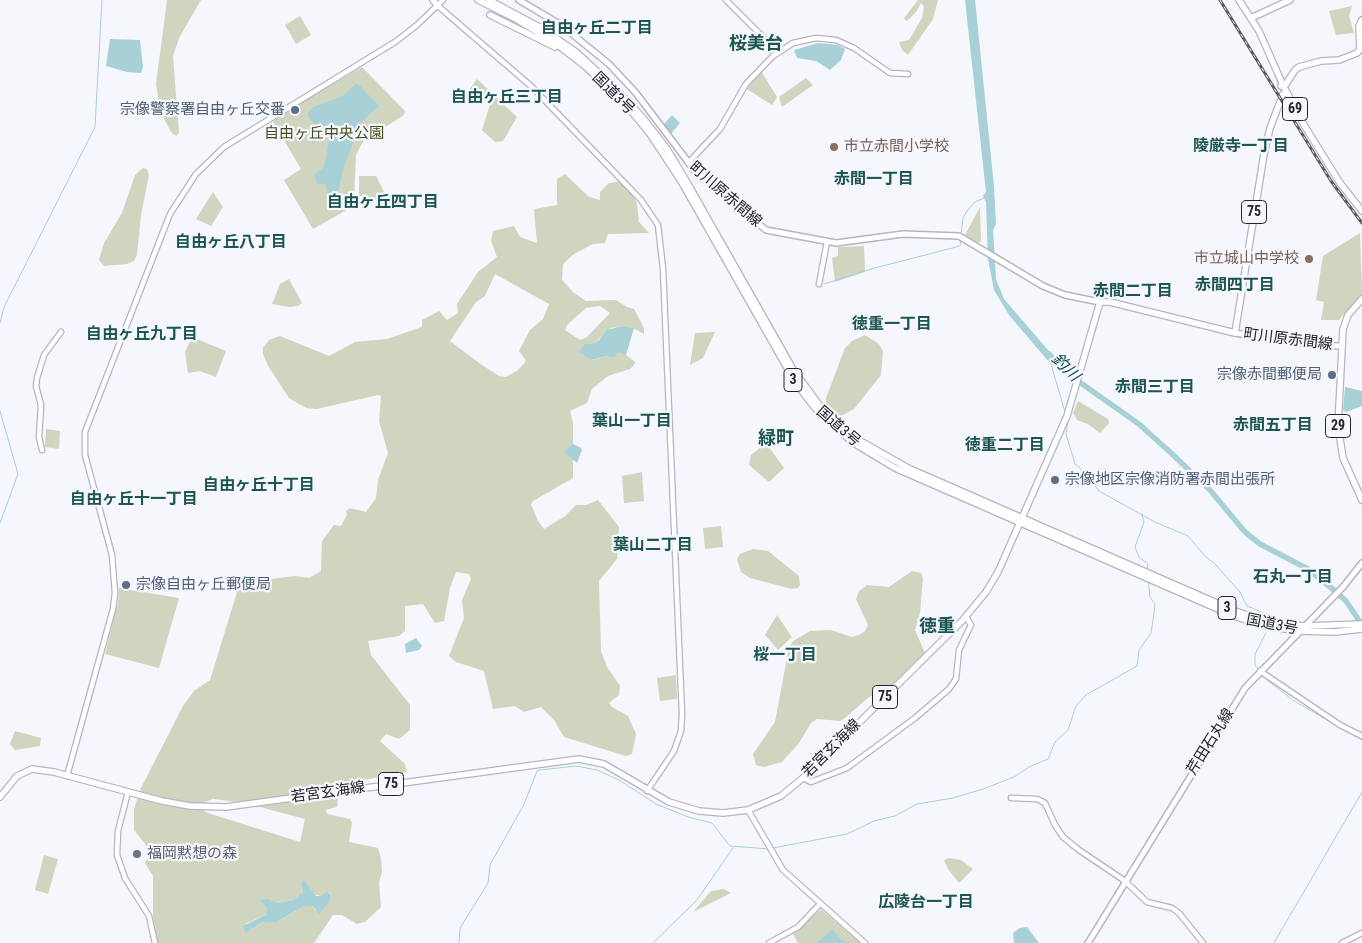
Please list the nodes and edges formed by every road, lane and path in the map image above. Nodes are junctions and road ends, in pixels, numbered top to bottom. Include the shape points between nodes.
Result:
1 (433, 0) edge
2 (443, 0) edge
3 (478, 0) edge
4 (518, 0) edge
5 (726, 0) edge
6 (1239, 0) edge
7 (1290, 0) edge
8 (495, 5) edge
9 (438, 6) junction
10 (490, 15) dead end
11 (1251, 18) junction
12 (1362, 20) edge
13 (778, 52) junction
14 (572, 56) junction
15 (908, 74) dead end
16 (1283, 85) junction
17 (1283, 94) junction
18 (1293, 106) junction
19 (688, 162) junction
20 (1362, 211) edge
21 (827, 242) junction
22 (819, 284) dead end
23 (1362, 299) edge
24 (1100, 302) junction
25 (61, 332) dead end
26 (1235, 333) junction
27 (1341, 346) junction
28 (42, 450) dead end
29 (1362, 500) edge
30 (1021, 520) junction
31 (1362, 563) edge
32 (966, 617) junction
33 (1359, 626) edge
34 (1302, 629) junction
35 (1260, 671) junction
36 (1362, 736) edge
37 (68, 776) junction
38 (804, 778) junction
39 (647, 791) junction
40 (128, 792) junction
41 (0, 797) edge
42 (1011, 798) dead end
43 (748, 810) junction
44 (1125, 881) junction
45 (820, 904) junction
46 (1362, 933) edge
47 (155, 943) edge
48 (769, 943) edge
49 (865, 943) edge
50 (1088, 943) edge
51 (1202, 943) edge
52 (1342, 943) edge

1 - 9 main road
2 - 9 street
3 - 8 main road, 国道3号 / 3
4 - 19 main road, 町川原赤間線 via 561,25 609,64 636,93
5 - 13 street
6 - 11 main road, 69
7 - 11 main road
8 - 14 main road, 国道3号 / 3
8 - 30 main road, 国道3号 / 3 via 543,29 576,52 642,118 667,149 794,371 828,414 885,457
9 - 37 street via 395,42 224,147 196,174 170,214 85,432 84,455 112,555 115,585 113,609
9 - 39 street via 532,87 641,200 658,225 663,261 682,714 681,731 674,751
10 - 14 main road
11 - 16 main road, 69
12 - 16 main road via 1357,53 1339,60 1300,67
13 - 15 street via 808,39 836,40 854,48 890,73
13 - 19 street via 746,84 725,123
14 - 30 main road, 国道3号 / 3 via 627,106 662,151 694,202 788,372 815,408 852,442 881,460
16 - 17 main road via 1280,87
16 - 18 main road, 69
17 - 18 main road
17 - 26 main road, 75 via 1270,126 1264,154
18 - 20 main road, 69 via 1336,177
19 - 21 main road, 町川原赤間線 via 703,179 766,230
21 - 22 street
21 - 24 main road, 町川原赤間線 via 847,243 903,234 962,237 1054,291
23 - 27 main road, 29 via 1353,307 1344,324
24 - 26 main road
24 - 30 main road, 若宮玄海線 / 75 via 1070,407
25 - 28 street via 44,355 36,378
26 - 27 main road, 町川原赤間線 via 1314,346
27 - 29 main road, 29 via 1339,439 1346,468
30 - 32 main road, 若宮玄海線 / 75 via 993,581
30 - 34 main road, 国道3号 / 3 via 1248,621
31 - 34 main road, 芹田石丸線
32 - 38 main road, 若宮玄海線 / 75
32 - 38 street via 971,625 960,650 956,679 949,689 847,768 811,782
33 - 34 main road, 国道3号 / 3
34 - 35 main road, 芹田石丸線
35 - 36 street via 1340,725
35 - 44 main road, 芹田石丸線 via 1238,699
37 - 40 main road, 若宮玄海線 / 75
37 - 41 main road, 若宮玄海線 / 75 via 39,769 28,770 17,776
38 - 43 main road, 若宮玄海線 / 75 via 781,796
39 - 40 main road, 若宮玄海線 / 75 via 604,764 579,759 239,806 184,805
39 - 43 main road, 若宮玄海線 / 75 via 699,812
40 - 47 street via 118,830 117,855 125,878 149,916
42 - 44 street via 1037,799 1045,803 1063,837
43 - 45 street via 772,854 792,880
44 - 50 main road, 芹田石丸線
44 - 51 street via 1147,902 1179,913
45 - 48 street via 798,927
45 - 49 street
46 - 52 street

